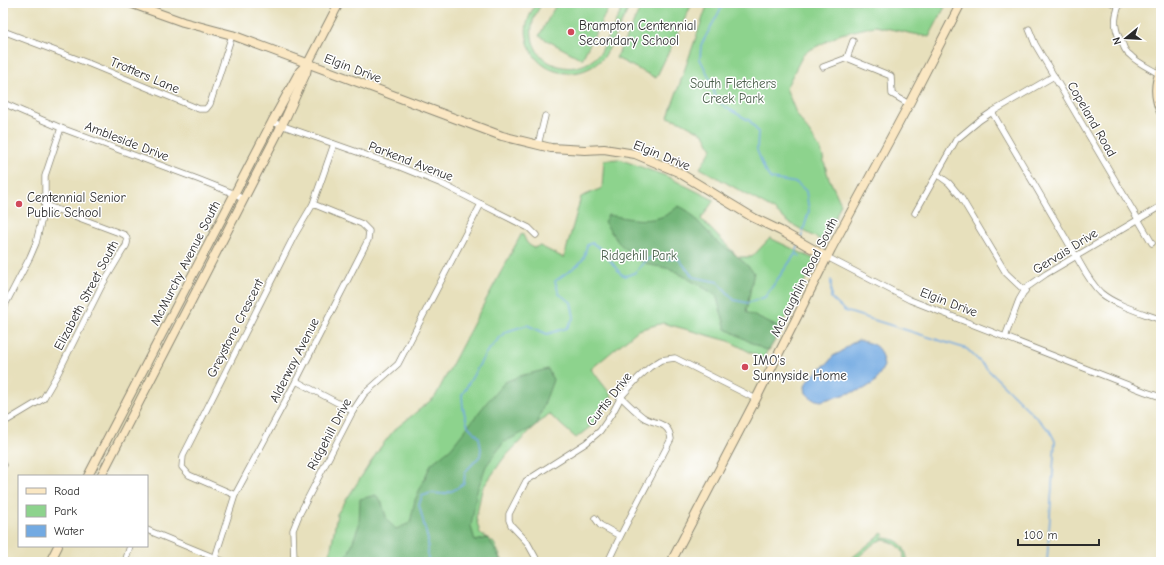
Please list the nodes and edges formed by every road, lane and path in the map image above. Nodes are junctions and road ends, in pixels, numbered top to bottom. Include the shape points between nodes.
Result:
1 (130, 3) edge
2 (339, 3) edge
3 (961, 3) edge
4 (1112, 3) edge
5 (1120, 4) edge
6 (1029, 29) dead end
7 (3, 31) edge
8 (232, 35) junction
9 (853, 41) dead end
10 (847, 58) junction
11 (308, 63) junction
12 (823, 67) dead end
13 (1160, 72) edge
14 (1054, 76) junction
15 (3, 103) edge
16 (909, 104) junction
17 (992, 112) junction
18 (1161, 112) edge
19 (545, 116) dead end
20 (272, 122) junction
21 (282, 125) junction
22 (61, 128) junction
23 (334, 144) junction
24 (538, 145) junction
25 (938, 175) junction
26 (234, 194) junction
27 (243, 199) junction
28 (45, 204) junction
29 (313, 204) junction
30 (481, 204) junction
31 (1161, 206) edge
32 (915, 213) dead end
33 (1138, 220) junction
34 (536, 235) dead end
35 (1152, 243) dead end
36 (1076, 256) junction
37 (827, 257) junction
38 (1025, 291) junction
39 (3, 309) edge
40 (1161, 320) edge
41 (1005, 337) junction
42 (296, 381) junction
43 (1161, 397) edge
44 (621, 398) junction
45 (756, 399) junction
46 (352, 411) junction
47 (3, 423) edge
48 (89, 475) edge
49 (102, 475) edge
50 (235, 495) junction
51 (595, 518) dead end
52 (148, 530) edge
53 (620, 536) junction
54 (58, 547) edge
55 (130, 547) edge
56 (215, 558) junction
57 (50, 562) edge
58 (125, 562) edge
59 (225, 562) edge
60 (294, 562) edge
61 (538, 562) edge
62 (608, 562) edge
63 (670, 562) edge

1 - 8 street, Elgin Drive via 183,22
2 - 11 street, McMurchy Avenue South
3 - 16 street, McLaughlin Road South
4 - 5 street
5 - 13 street via 1115,28 1123,45 1129,55
6 - 14 street, Copeland Road via 1034,44
7 - 8 street, Trotters Lane via 199,109 206,109 210,104
8 - 11 street, Elgin Drive
9 - 10 street
10 - 12 street
10 - 16 street via 891,76 892,94
11 - 20 street, McMurchy Avenue South via 300,71
11 - 21 street, McMurchy Avenue South via 306,73
11 - 24 street, Elgin Drive via 502,136
13 - 18 street via 1156,91
14 - 17 street
14 - 33 street, Copeland Road
15 - 22 street, Ambleside Drive
16 - 37 street, McLaughlin Road South
17 - 25 street via 956,140
17 - 36 street
19 - 24 street
20 - 21 street, Parkend Avenue
20 - 26 street, McMurchy Avenue South
21 - 23 street, Parkend Avenue
21 - 27 street, McMurchy Avenue South
22 - 26 street, Ambleside Drive
22 - 28 street via 45,176
23 - 29 street, Greystone Crescent
23 - 30 street, Parkend Avenue via 442,184
24 - 37 street, Elgin Drive via 551,148 604,149 635,154 678,172 754,218
25 - 32 street
25 - 38 street via 960,196 1006,273
26 - 27 street, Ambleside Drive
26 - 48 street, McMurchy Avenue South
27 - 49 street, McMurchy Avenue South
28 - 39 street via 36,243
28 - 47 street, Elizabeth Street South via 125,235 128,239 127,246 101,287 43,399
29 - 42 street, Alderway Avenue via 362,224 369,231 368,240
29 - 50 street, Greystone Crescent via 294,236 183,456 182,466 189,475
30 - 34 street, Parkend Avenue via 529,228
30 - 46 street, Ridgehill Drive via 398,364 364,394
31 - 33 street, Gervais Drive
33 - 35 street, Copeland Road
33 - 36 street, Gervais Drive
36 - 38 street, Gervais Drive via 1046,274
36 - 40 street via 1100,292 1111,300
37 - 41 street, Elgin Drive via 910,300
37 - 45 street, McLaughlin Road South
38 - 41 street, Gervais Drive
41 - 43 street, Elgin Drive
42 - 46 street
42 - 50 street, Alderway Avenue
44 - 45 street, Curtis Drive via 650,367 661,360 675,358
44 - 53 street via 644,417 665,426 671,440
44 - 61 street, Curtis Drive via 600,431 586,443 526,481 509,514 511,525 527,542
45 - 63 street, McLaughlin Road South
46 - 60 street, Ridgehill Drive via 293,530
50 - 56 street, Alderway Avenue
51 - 53 street via 600,526
52 - 56 street
53 - 62 street
54 - 57 street
55 - 58 street
56 - 59 street

